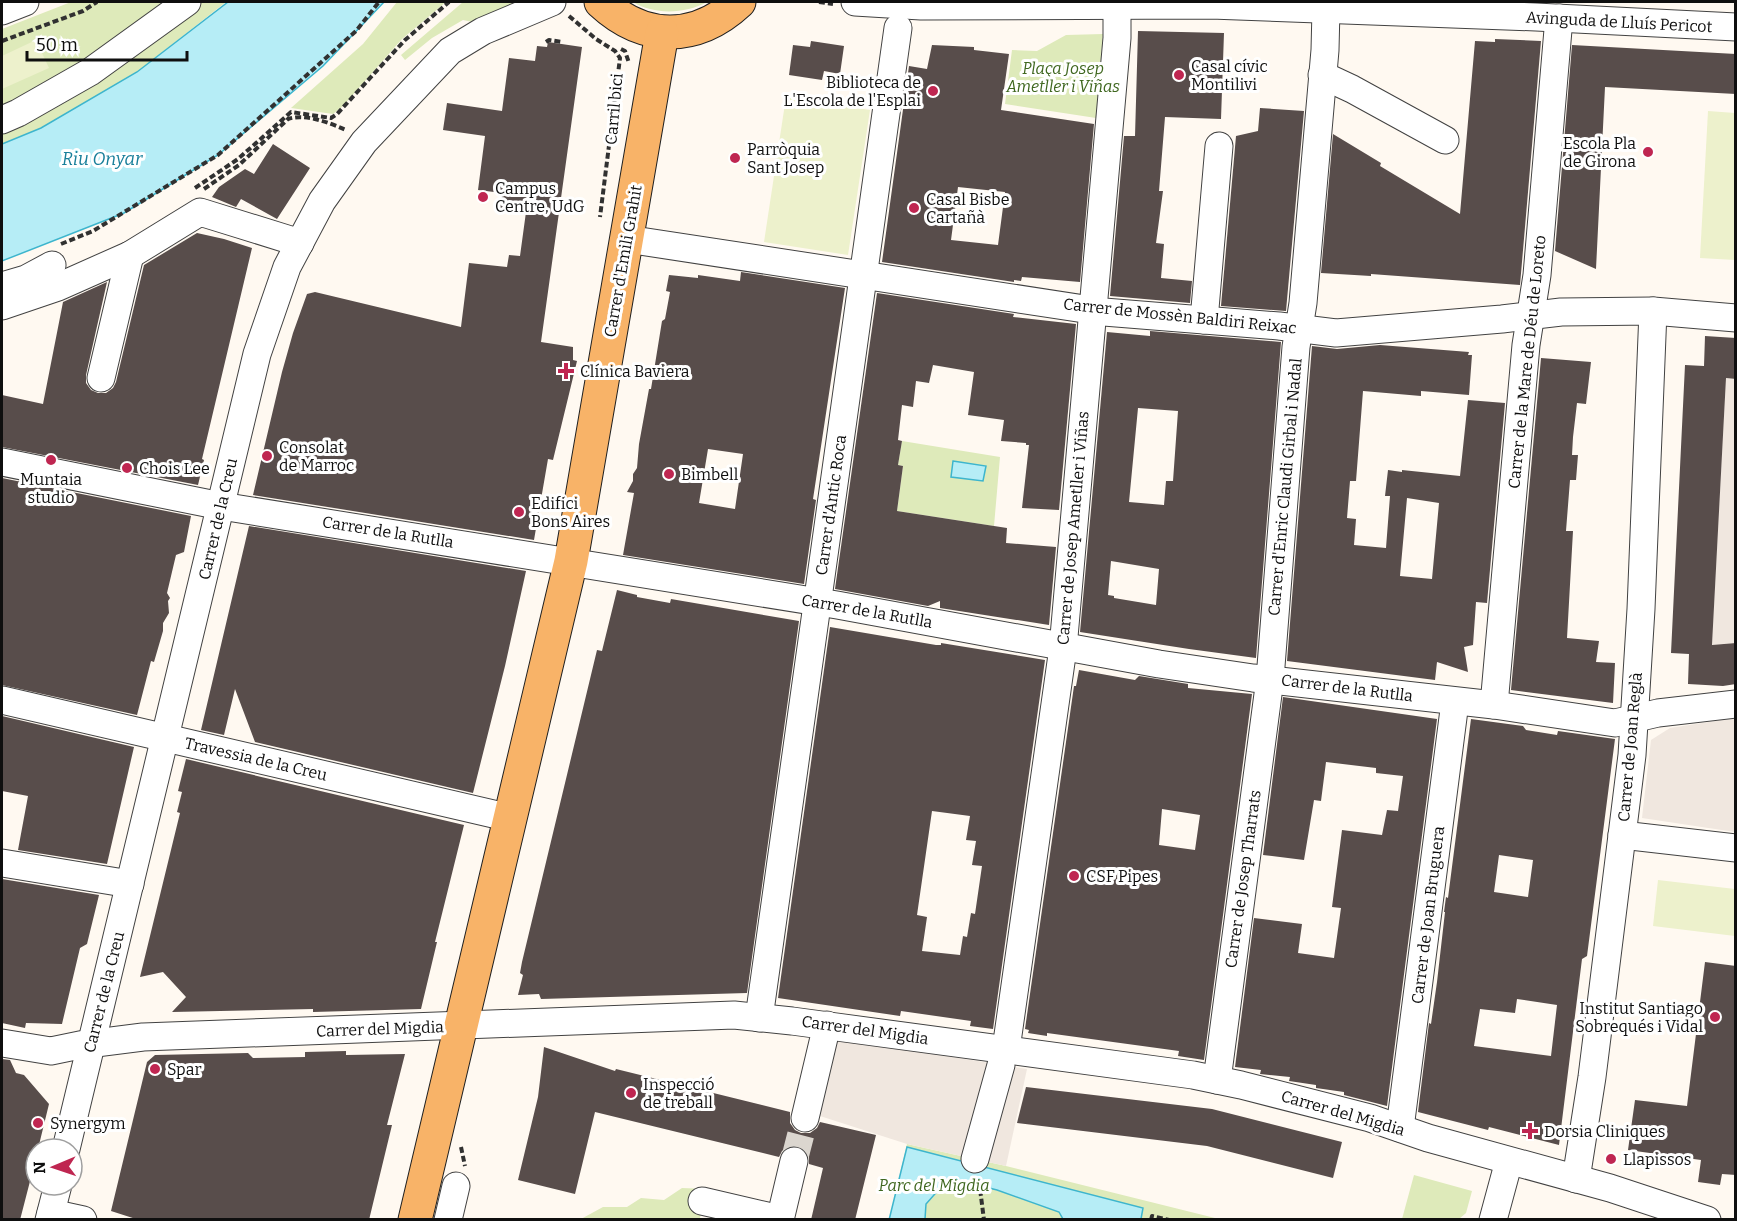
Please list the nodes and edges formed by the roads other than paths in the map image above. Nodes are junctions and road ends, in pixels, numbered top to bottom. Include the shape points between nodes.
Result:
1 (25, 2) edge
2 (186, 2) edge
3 (601, 2) edge
4 (739, 2) edge
5 (855, 2) edge
6 (550, 3) edge
7 (1117, 5) junction
8 (1326, 9) junction
9 (2, 11) edge
10 (1559, 18) junction
11 (1736, 27) edge
12 (898, 28) dead end
13 (662, 33) junction
14 (1322, 75) junction
15 (2, 120) edge
16 (1444, 140) dead end
17 (1219, 146) dead end
18 (627, 240) junction
19 (300, 243) junction
20 (56, 255) road end
21 (130, 255) junction
22 (864, 267) junction
23 (2, 286) edge
24 (2, 306) edge
25 (1093, 310) junction
26 (1653, 311) junction
27 (1531, 316) junction
28 (1736, 318) edge
29 (1204, 320) junction
30 (1299, 328) junction
31 (101, 378) dead end
32 (2, 462) edge
33 (221, 506) junction
34 (571, 561) junction
35 (818, 603) junction
36 (1063, 648) junction
37 (1270, 679) junction
38 (2, 700) edge
39 (1455, 702) junction
40 (1494, 705) junction
41 (1736, 705) edge
42 (1634, 719) junction
43 (166, 738) junction
44 (511, 818) junction
45 (1622, 835) junction
46 (1736, 848) edge
47 (2, 863) edge
48 (130, 884) junction
49 (759, 1018) junction
50 (827, 1025) junction
51 (462, 1026) junction
52 (2, 1043) edge
53 (92, 1043) junction
54 (1004, 1057) junction
55 (1217, 1080) junction
56 (805, 1118) tunnel mouth
57 (1400, 1128) junction
58 (69, 1137) edge
59 (794, 1161) tunnel mouth
60 (1509, 1161) junction
61 (977, 1172) road end
62 (1576, 1179) junction
63 (456, 1186) dead end
64 (55, 1197) edge
65 (702, 1201) dead end
66 (50, 1216) edge
67 (780, 1219) edge
68 (83, 1220) edge
69 (415, 1220) edge
70 (448, 1220) edge
71 (1493, 1220) edge
72 (1707, 1220) edge

1 - 9 street
2 - 15 street via 90,72
3 - 13 main road via 625,21
4 - 13 main road via 698,28
5 - 7 street, Avinguda de Lluís Pericot via 921,6
6 - 19 street, Carrer de la Creu via 483,31 450,51 364,142 322,201
7 - 8 street, Avinguda de Lluís Pericot
7 - 25 street, Carrer de Josep Ametller i Viñas
8 - 10 street, Avinguda de Lluís Pericot
8 - 14 street, Carrer d'Enric Claudi Girbal i Nadal
10 - 11 street, Avinguda de Lluís Pericot
10 - 27 street, Carrer de la Mare de Déu de Loreto
12 - 22 street, Carrer d'Antic Roca
13 - 18 main road, Carrer d'Emili Grahit
14 - 16 street
14 - 30 street, Carrer d'Enric Claudi Girbal i Nadal
17 - 29 street
18 - 22 street, Carrer de Mossèn Baldiri Reixac
18 - 34 main road, Carrer d'Emili Grahit
19 - 21 street via 200,212
19 - 33 street, Carrer de la Creu via 287,267 257,354
20 - 23 street via 26,279
21 - 24 street via 58,287
21 - 31 street
22 - 25 street, Carrer de Mossèn Baldiri Reixac
22 - 35 street, Carrer d'Antic Roca
25 - 29 street, Carrer de Mossèn Baldiri Reixac
25 - 36 street, Carrer de Josep Ametller i Viñas
26 - 27 street, Carrer de Mossèn Baldiri Reixac
26 - 28 street, Carrer de Mossèn Baldiri Reixac
26 - 42 street, Carrer de Joan Reglà
27 - 30 street, Carrer de Mossèn Baldiri Reixac via 1336,333
27 - 40 street, Carrer de la Mare de Déu de Loreto
29 - 30 street, Carrer de Mossèn Baldiri Reixac
30 - 37 street, Carrer d'Enric Claudi Girbal i Nadal
32 - 33 street, Carrer de la Rutlla
33 - 34 street, Carrer de la Rutlla
33 - 43 street, Carrer de la Creu
34 - 35 street, Carrer de la Rutlla
34 - 44 main road, Carrer d'Emili Grahit
35 - 36 street, Carrer de la Rutlla
35 - 49 street, Carrer d'Antic Roca
36 - 37 street, Carrer de la Rutlla
36 - 54 street, Carrer de Josep Ametller i Viñas
37 - 39 street, Carrer de la Rutlla
37 - 55 street, Carrer de Josep Tharrats
38 - 43 street, Travessia de la Creu
39 - 40 street, Carrer de la Rutlla
39 - 57 street, Carrer de Joan Bruguera
40 - 42 street, Carrer de la Rutlla via 1615,723
41 - 42 street, Carrer de la Rutlla
42 - 45 street, Carrer de Joan Reglà
43 - 44 street, Travessia de la Creu
43 - 48 street, Carrer de la Creu
44 - 51 main road, Carrer d'Emili Grahit
45 - 46 street
45 - 62 street, Carrer de Joan Reglà
47 - 48 street
48 - 53 street, Carrer de la Creu
49 - 50 street, Carrer del Migdia
49 - 51 street, Carrer del Migdia
50 - 54 street, Carrer del Migdia
50 - 56 street
51 - 53 street, Carrer del Migdia via 142,1037
51 - 69 main road, Carrer d'Emili Grahit
52 - 53 street, Carrer del Migdia via 51,1051
53 - 58 street, Carrer de la Creu
54 - 55 street, Carrer del Migdia via 1193,1074
54 - 61 street, Carrer de Josep Ametller i Viñas
55 - 57 street, Carrer del Migdia
57 - 60 street, Carrer del Migdia
59 - 67 street
60 - 62 street, Carrer del Migdia
60 - 71 street
62 - 72 street, Carrer del Migdia
63 - 70 street
64 - 66 street
65 - 67 street
66 - 68 street

